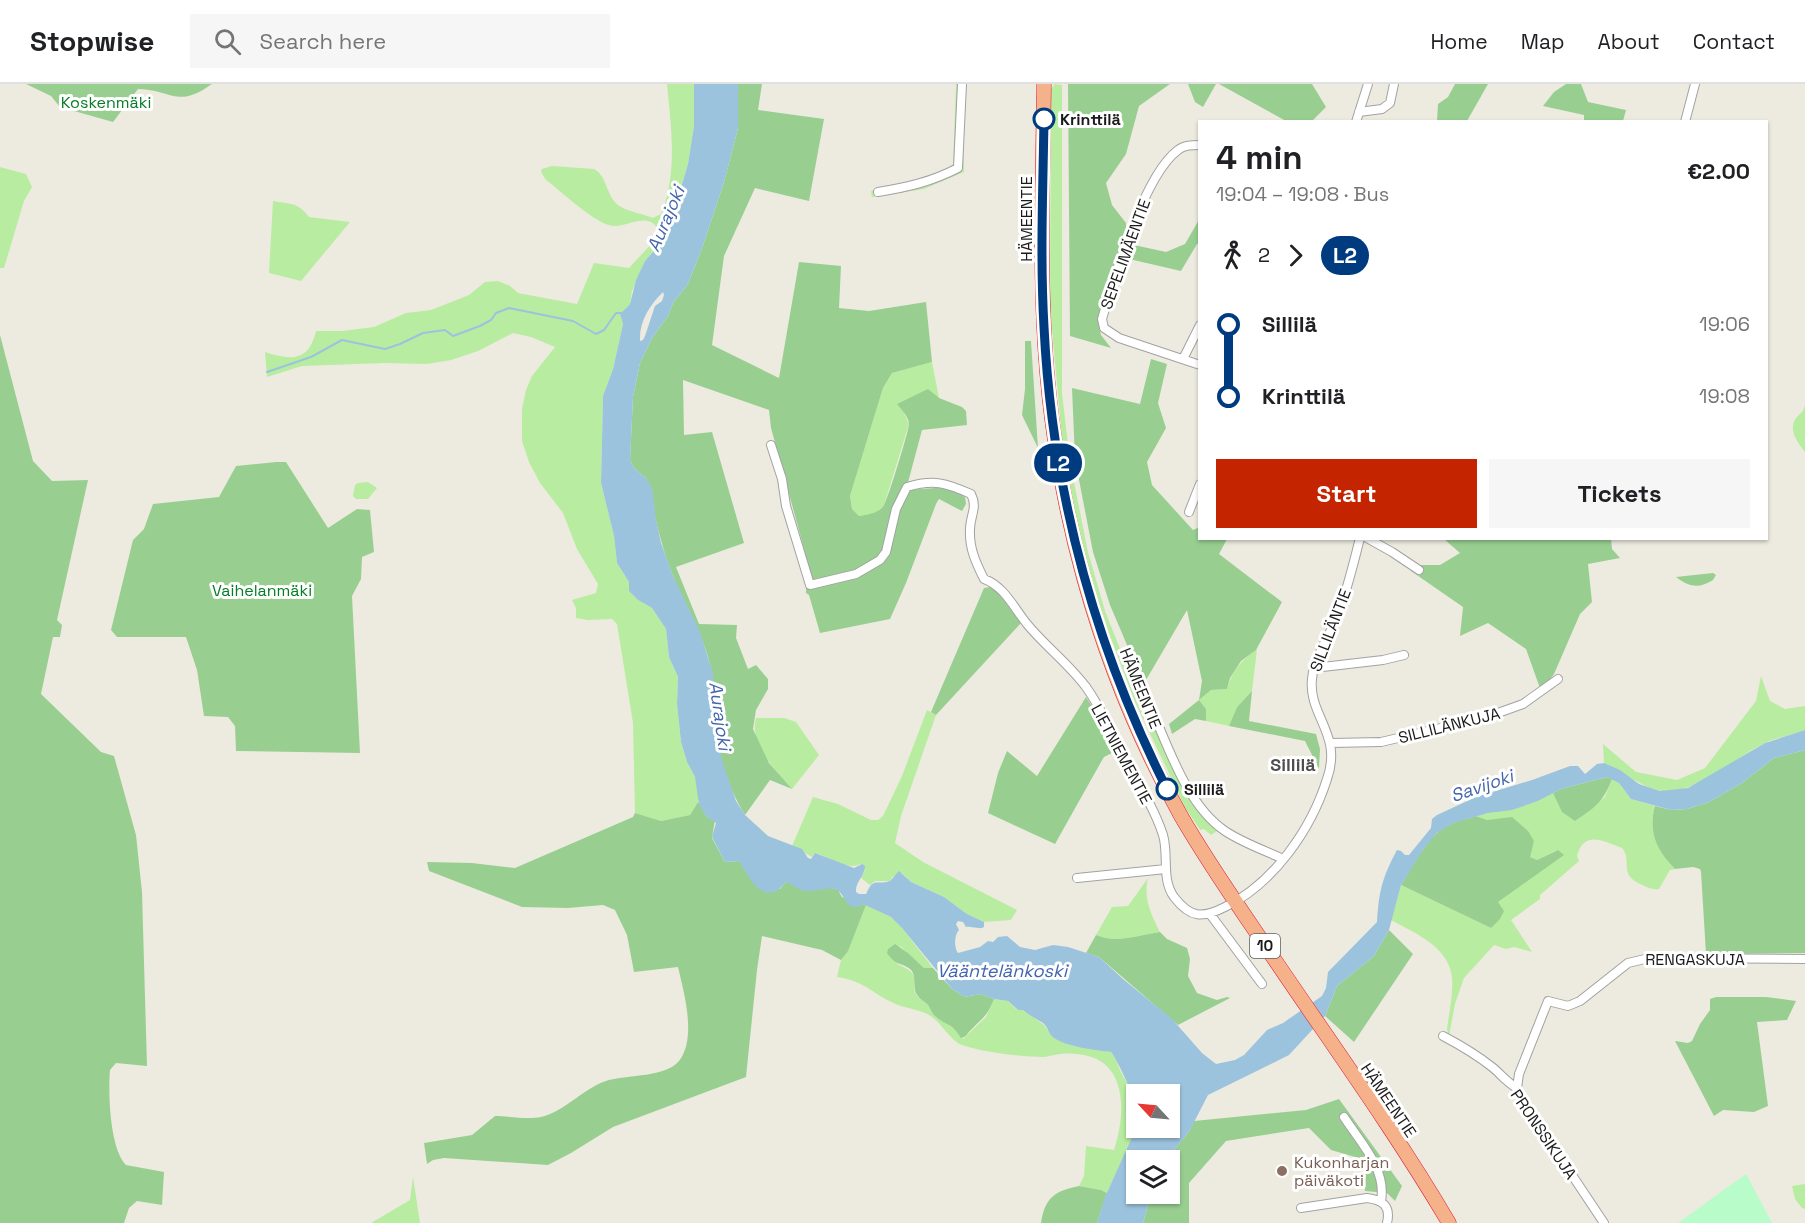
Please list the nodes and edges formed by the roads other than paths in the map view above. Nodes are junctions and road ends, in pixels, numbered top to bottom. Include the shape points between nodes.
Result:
1 (962, 84) edge
2 (1044, 84) edge
3 (1368, 84) edge
4 (1394, 84) edge
5 (1695, 84) edge
6 (1359, 112) junction
7 (1357, 120) edge
8 (1686, 120) edge
9 (1198, 145) edge
10 (878, 192) dead end
11 (1198, 329) edge
12 (1184, 359) junction
13 (1198, 364) edge
14 (771, 445) dead end
15 (1198, 490) edge
16 (1190, 512) dead end
17 (1359, 540) edge
18 (1371, 540) edge
19 (1419, 570) dead end
20 (1404, 655) dead end
21 (1314, 668) junction
22 (1558, 679) dead end
23 (1148, 701) dead end
24 (1331, 743) junction
25 (1283, 859) junction
26 (1166, 868) junction
27 (1077, 878) dead end
28 (1236, 902) junction
29 (1210, 914) junction
30 (1805, 959) edge
31 (1262, 984) dead end
32 (1443, 1036) dead end
33 (1517, 1088) junction
34 (1344, 1117) dead end
35 (1381, 1201) junction
36 (1301, 1208) dead end
37 (1387, 1223) edge
38 (1449, 1223) edge
39 (1604, 1223) edge

1 - 10 street via 958,168 936,180
2 - 28 highway, HÄMEENTIE / 10 via 1044,326 1056,450 1072,534 1095,615 1142,737 1181,816
3 - 6 street
4 - 6 street via 1390,103 1382,109
5 - 8 street
6 - 7 street
9 - 12 street, SEPELIMÄENTIE via 1174,153 1147,193 1102,319 1104,328 1119,338
11 - 12 street
12 - 13 street
14 - 26 street, LIETNIEMENTIE via 810,585 856,574 880,560 907,487 923,482 947,483 971,494 976,504 970,538 974,560 984,579 995,583 1027,625 1085,685 1108,722 1163,836
15 - 16 street
17 - 21 street, SILLILÄNTIE via 1337,617
18 - 19 street
20 - 21 street
21 - 24 street, SILLILÄNTIE via 1311,689
22 - 24 street, SILLILÄNKUJA via 1523,704 1485,718 1381,742
23 - 25 street via 1202,811 1223,830
24 - 25 street, SILLILÄNTIE via 1332,758 1323,792
25 - 28 street, SILLILÄNTIE
26 - 27 street
26 - 29 street, LIETNIEMENTIE via 1174,897 1195,914
28 - 29 street
28 - 38 highway, HÄMEENTIE / 10
29 - 31 street
30 - 33 street, RENGASKUJA via 1648,958 1628,963 1580,1001 1568,1006 1548,1001
32 - 33 street, PRONSSIKUJA via 1478,1056
33 - 39 street, PRONSSIKUJA
34 - 35 street via 1375,1165 1382,1184
35 - 36 street via 1367,1198
35 - 37 street via 1388,1208

